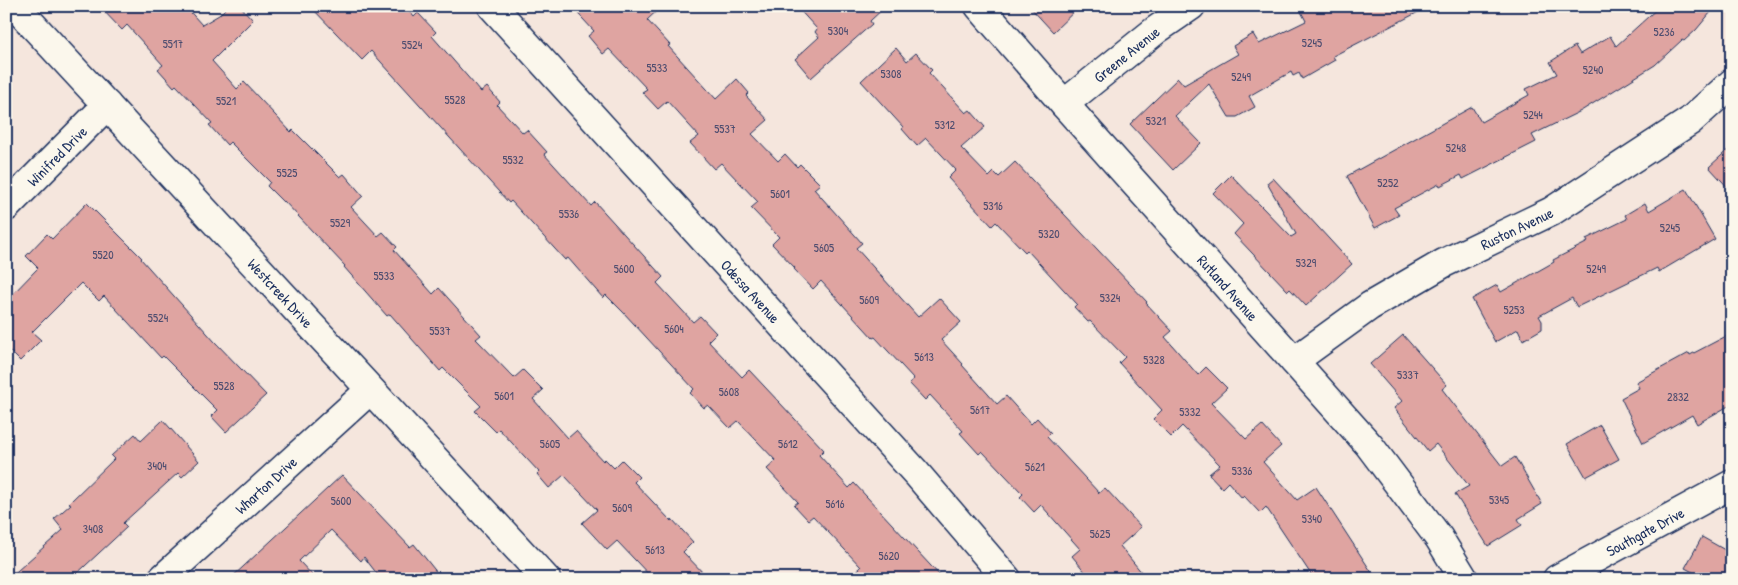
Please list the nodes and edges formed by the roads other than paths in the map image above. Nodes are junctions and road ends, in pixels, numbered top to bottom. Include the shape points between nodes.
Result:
1 (15, 6) edge
2 (492, 6) edge
3 (979, 6) edge
4 (1191, 6) edge
5 (1732, 83) edge
6 (1064, 104) junction
7 (107, 105) junction
8 (6, 207) edge
9 (1294, 361) junction
10 (370, 390) junction
11 (1732, 484) edge
12 (162, 579) edge
13 (546, 579) edge
14 (1007, 579) edge
15 (1464, 579) edge
16 (1557, 579) edge

1 - 7 street, Westcreek Drive
2 - 14 street, Odessa Avenue via 910,467
3 - 6 street, Rutland Avenue
4 - 6 street, Greene Avenue
5 - 9 street, Ruston Avenue via 1690,121 1552,211 1444,263 1370,306
6 - 9 street, Rutland Avenue
7 - 8 street, Winifred Drive
7 - 10 street, Westcreek Drive
9 - 15 street, Rutland Avenue via 1369,445 1439,538
10 - 12 street, Wharton Drive
10 - 13 street, Westcreek Drive
11 - 16 street, Southgate Drive

